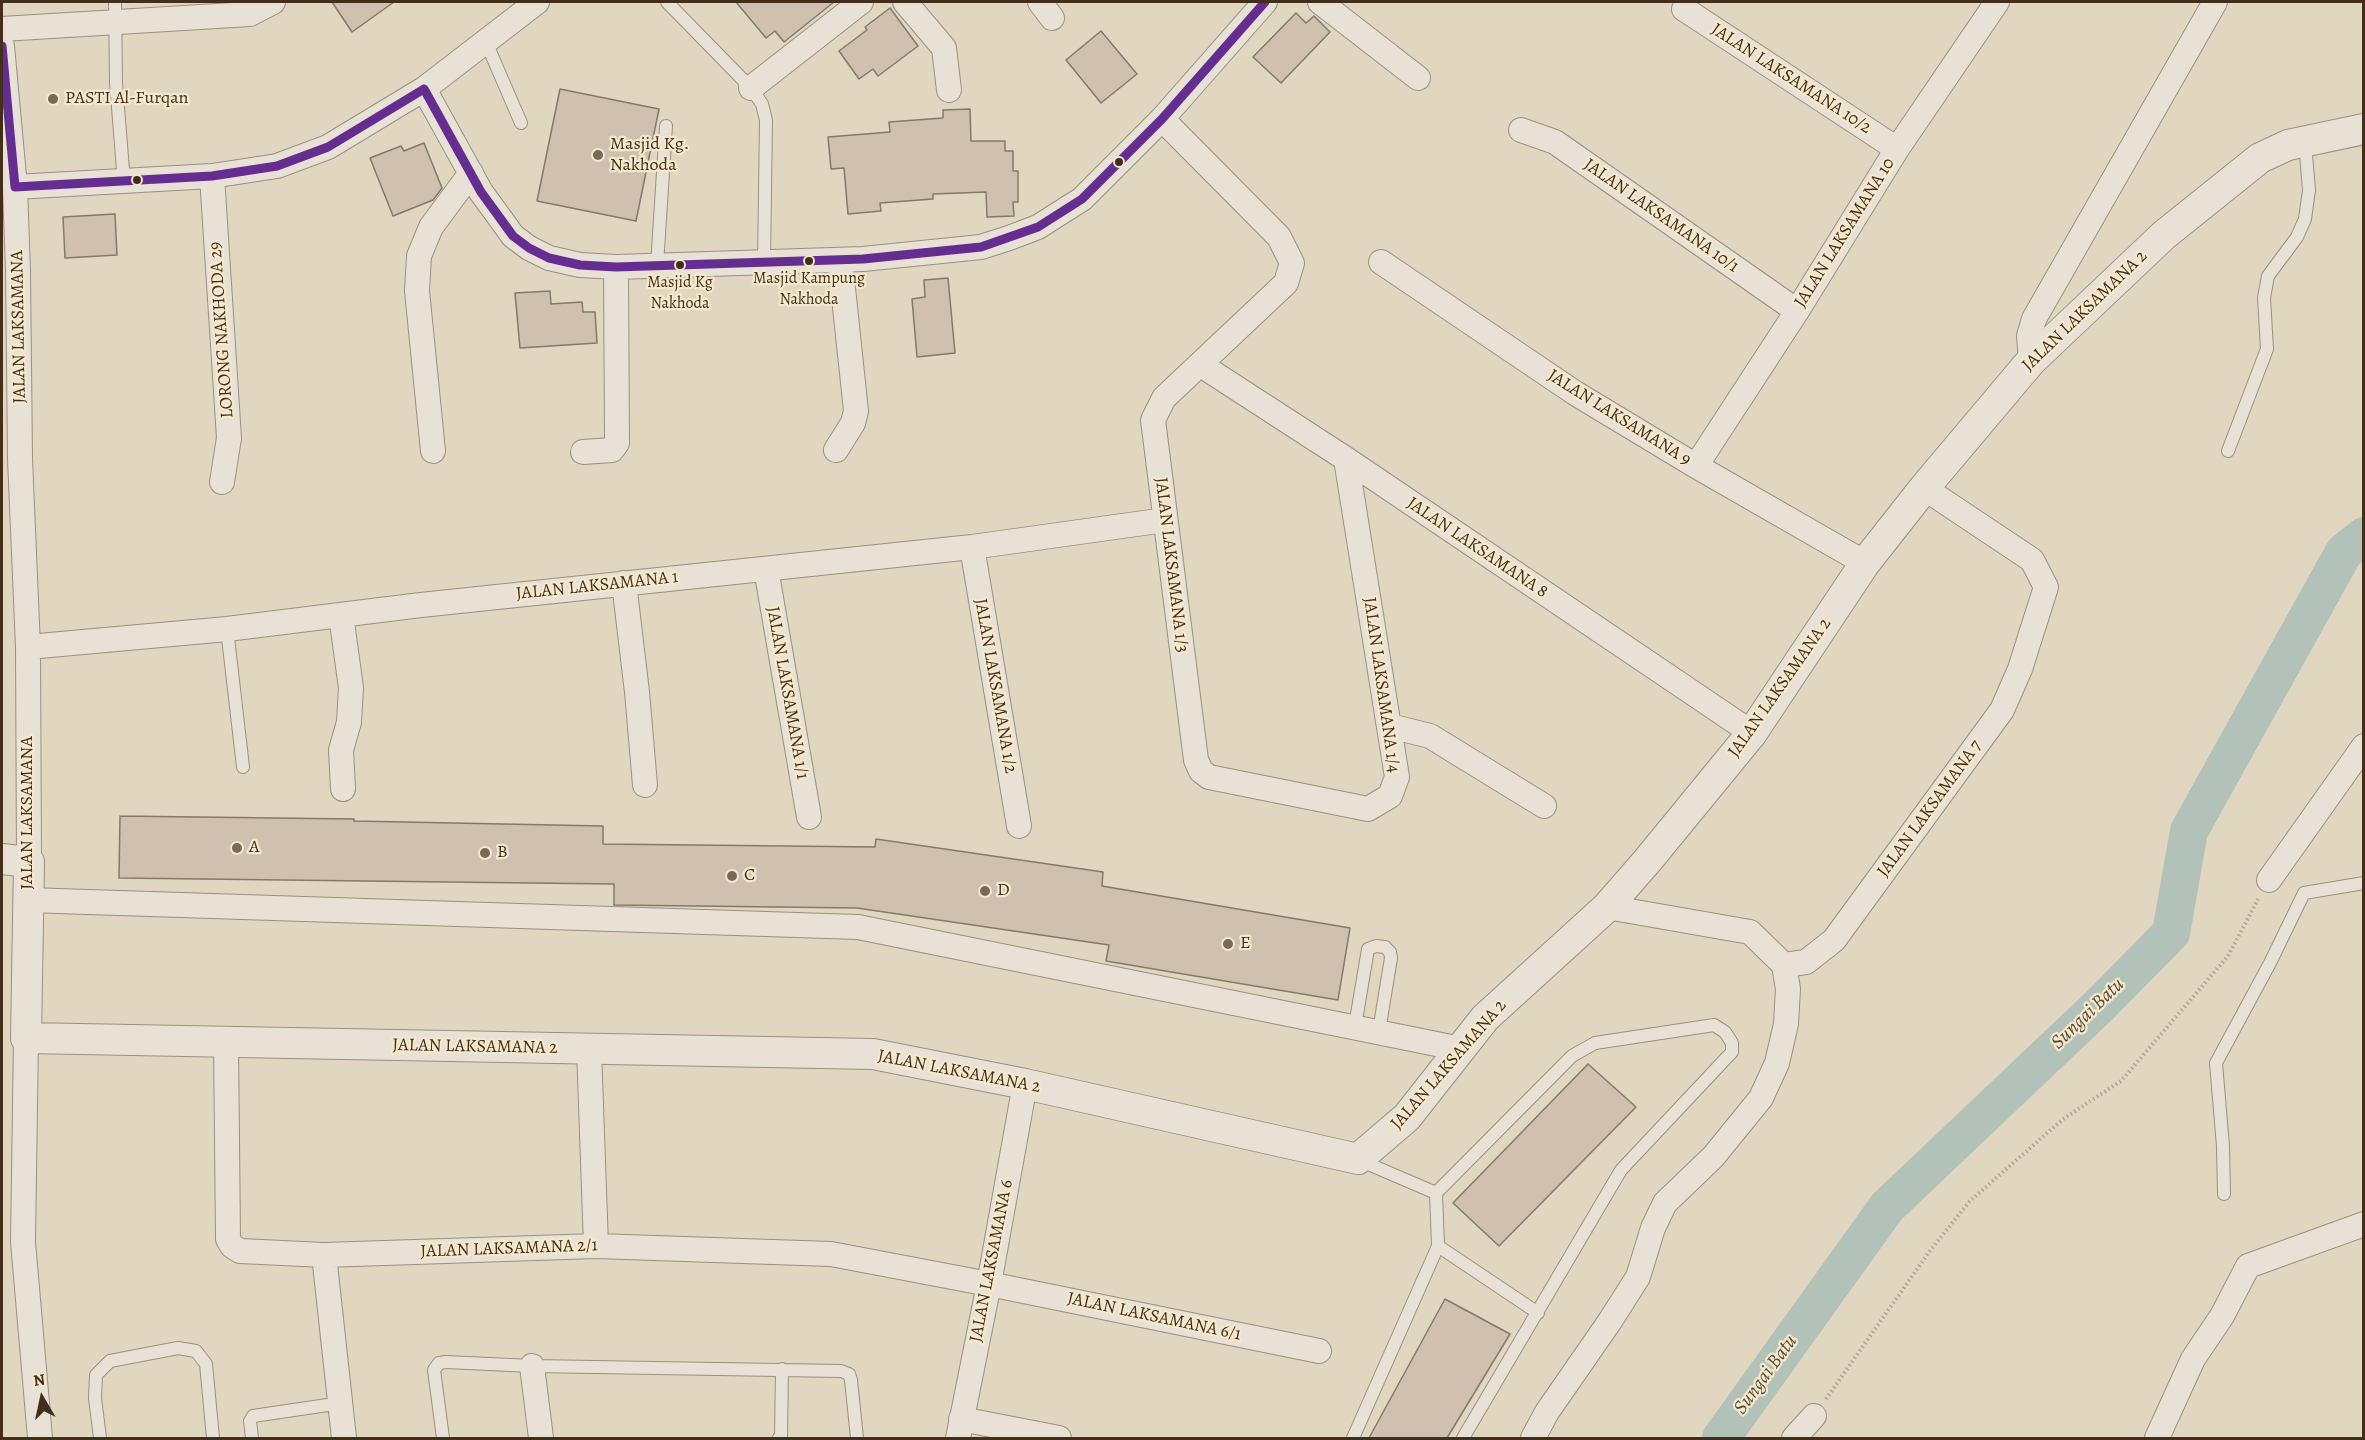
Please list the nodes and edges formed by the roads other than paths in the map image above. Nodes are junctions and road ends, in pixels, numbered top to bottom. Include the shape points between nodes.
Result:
1 (273, 2) edge
2 (537, 2) edge
3 (667, 2) edge
4 (861, 2) edge
5 (905, 2) edge
6 (1265, 2) edge
7 (1320, 2) edge
8 (1997, 2) edge
9 (2215, 2) edge
10 (1684, 9) dead end
11 (115, 11) edge
12 (2, 29) edge
13 (486, 42) junction
14 (2, 46) edge
15 (1418, 78) dead end
16 (751, 88) junction
17 (424, 89) junction
18 (949, 90) dead end
19 (1162, 119) junction
20 (521, 123) dead end
21 (666, 126) dead end
22 (2364, 129) edge
23 (1521, 130) dead end
24 (2304, 140) junction
25 (1898, 149) junction
26 (471, 173) junction
27 (212, 176) junction
28 (124, 182) junction
29 (15, 187) junction
30 (840, 260) junction
31 (764, 262) junction
32 (1381, 262) dead end
33 (657, 266) junction
34 (616, 267) junction
35 (1797, 311) junction
36 (2031, 361) junction
37 (1201, 365) junction
38 (836, 450) dead end
39 (433, 451) dead end
40 (2228, 451) dead end
41 (583, 452) dead end
42 (1346, 459) junction
43 (1695, 466) junction
44 (222, 482) dead end
45 (1924, 488) junction
46 (1165, 520) junction
47 (972, 547) junction
48 (1865, 563) junction
49 (766, 569) junction
50 (624, 584) junction
51 (341, 615) junction
52 (227, 629) junction
53 (28, 648) junction
54 (1390, 726) junction
55 (1752, 733) junction
56 (2364, 746) edge
57 (243, 767) dead end
58 (1209, 777) joint
59 (645, 785) dead end
60 (343, 789) dead end
61 (1544, 806) dead end
62 (809, 817) dead end
63 (1019, 826) dead end
64 (16, 861) edge
65 (2269, 880) road end
66 (2364, 883) edge
67 (27, 900) junction
68 (1607, 907) junction
69 (1784, 965) junction
70 (1367, 1029) junction
71 (26, 1038) junction
72 (226, 1042) junction
73 (1461, 1048) junction
74 (589, 1049) junction
75 (1025, 1084) junction
76 (1358, 1159) junction
77 (1436, 1193) junction
78 (2223, 1194) dead end
79 (2364, 1224) edge
80 (12, 1243) edge
81 (596, 1246) junction
82 (1438, 1246) junction
83 (324, 1255) junction
84 (989, 1284) junction
85 (1538, 1313) junction
86 (1319, 1351) dead end
87 (532, 1366) junction
88 (782, 1369) junction
89 (340, 1403) junction
90 (1814, 1416) road end
91 (959, 1429) edge
92 (35, 1438) edge
93 (100, 1438) edge
94 (213, 1438) edge
95 (252, 1438) edge
96 (344, 1438) edge
97 (443, 1438) edge
98 (541, 1438) edge
99 (779, 1438) edge
100 (857, 1438) edge
101 (1059, 1438) edge
102 (1353, 1438) edge
103 (1463, 1438) edge
104 (1533, 1438) edge
105 (1794, 1438) edge
106 (2157, 1438) edge

1 - 11 street via 250,14
2 - 13 street
3 - 16 lane
4 - 16 street
5 - 18 street via 944,48
6 - 19 street
7 - 15 street
8 - 25 street, JALAN LAKSAMANA 10
9 - 36 street via 2034,319 2029,336
10 - 25 street, JALAN LAKSAMANA 10/2
11 - 12 street
11 - 28 lane
13 - 17 street
13 - 20 lane
14 - 29 street, JALAN LAKSAMANA
16 - 31 lane via 766,120
17 - 26 street
17 - 27 street via 328,147 277,166
19 - 30 street via 1082,199 1038,227 981,247
19 - 37 street, JALAN LAKSAMANA 1/3 via 1279,237 1292,263 1286,283
21 - 33 lane
22 - 24 street, JALAN LAKSAMANA 2
23 - 35 street, JALAN LAKSAMANA 10/1 via 1555,142
24 - 36 street, JALAN LAKSAMANA 2 via 2260,158 2181,220
24 - 40 lane via 2309,190 2306,219 2268,276 2264,298 2267,350
25 - 35 street, JALAN LAKSAMANA 10
26 - 34 street via 513,236 529,248 549,258 580,265
26 - 39 street via 431,227 419,256 417,291
27 - 28 street
27 - 44 street, LORONG NAKHODA 29 via 229,438
28 - 29 street
29 - 53 street, JALAN LAKSAMANA
30 - 31 street
30 - 38 street via 856,411
31 - 33 street
32 - 43 street, JALAN LAKSAMANA 9 via 1575,393
33 - 34 street
34 - 41 street via 617,443 612,450
35 - 43 street, JALAN LAKSAMANA 10
36 - 45 street, JALAN LAKSAMANA 2
37 - 42 street, JALAN LAKSAMANA 8
37 - 46 street, JALAN LAKSAMANA 1/3 via 1164,398 1153,420
42 - 54 street, JALAN LAKSAMANA 1/4
42 - 55 street, JALAN LAKSAMANA 8
43 - 48 street, JALAN LAKSAMANA 9
45 - 48 street, JALAN LAKSAMANA 2
45 - 69 street, JALAN LAKSAMANA 7 via 2032,560 2046,587 2043,600 2002,710 1834,940 1806,962
46 - 47 street, JALAN LAKSAMANA 1
46 - 58 street, JALAN LAKSAMANA 1/3 via 1196,760
47 - 49 street, JALAN LAKSAMANA 1
47 - 63 street, JALAN LAKSAMANA 1/2
48 - 55 street, JALAN LAKSAMANA 2
49 - 50 street, JALAN LAKSAMANA 1
49 - 62 street, JALAN LAKSAMANA 1/1
50 - 51 street, JALAN LAKSAMANA 1
50 - 59 street
51 - 52 street, JALAN LAKSAMANA 1
51 - 60 street via 351,688 349,722 341,750
52 - 53 street, JALAN LAKSAMANA 1
52 - 57 lane
53 - 64 street, JALAN LAKSAMANA
54 - 58 street, JALAN LAKSAMANA 1/4 via 1396,777 1390,796 1368,809
54 - 61 street via 1430,736
55 - 68 street, JALAN LAKSAMANA 2
56 - 65 street
64 - 67 street, JALAN LAKSAMANA
66 - 78 lane via 2304,893 2216,1063
67 - 70 street via 858,927
67 - 71 street, JALAN LAKSAMANA
68 - 69 street via 1750,932
68 - 73 street, JALAN LAKSAMANA 2 via 1485,1018
69 - 104 street via 1788,988 1786,1024 1777,1064 1761,1098 1713,1156 1665,1203 1638,1277 1546,1412
70 - 70 lane via 1368,949 1385,947 1390,958
70 - 73 street
71 - 72 street, JALAN LAKSAMANA 2
71 - 80 street, JALAN LAKSAMANA
72 - 74 street, JALAN LAKSAMANA 2
72 - 83 street, JALAN LAKSAMANA 2/1 via 228,1239 240,1251
73 - 76 street, JALAN LAKSAMANA 2 via 1407,1117
74 - 75 street, JALAN LAKSAMANA 2 via 873,1054
74 - 81 street
75 - 76 street, JALAN LAKSAMANA 2
75 - 84 street, JALAN LAKSAMANA 6
76 - 77 lane
77 - 82 lane
77 - 85 lane via 1572,1056 1585,1048 1595,1043 1714,1025 1725,1032 1732,1052 1621,1170
79 - 106 street via 2248,1266 2222,1316 2193,1359
80 - 92 street, JALAN LAKSAMANA
81 - 83 street, JALAN LAKSAMANA 2/1
81 - 84 street, JALAN LAKSAMANA 2/1 via 831,1254
82 - 85 lane
82 - 102 lane
83 - 89 street
84 - 86 street, JALAN LAKSAMANA 6/1
84 - 91 street, JALAN LAKSAMANA 6
85 - 103 lane
87 - 88 lane
87 - 97 lane via 439,1363 434,1370
87 - 98 street
88 - 99 lane
88 - 100 lane via 849,1374
89 - 95 lane via 259,1413 250,1421
89 - 96 street
90 - 105 street
91 - 101 street
93 - 94 lane via 96,1375 110,1361 178,1348 196,1351 206,1364

